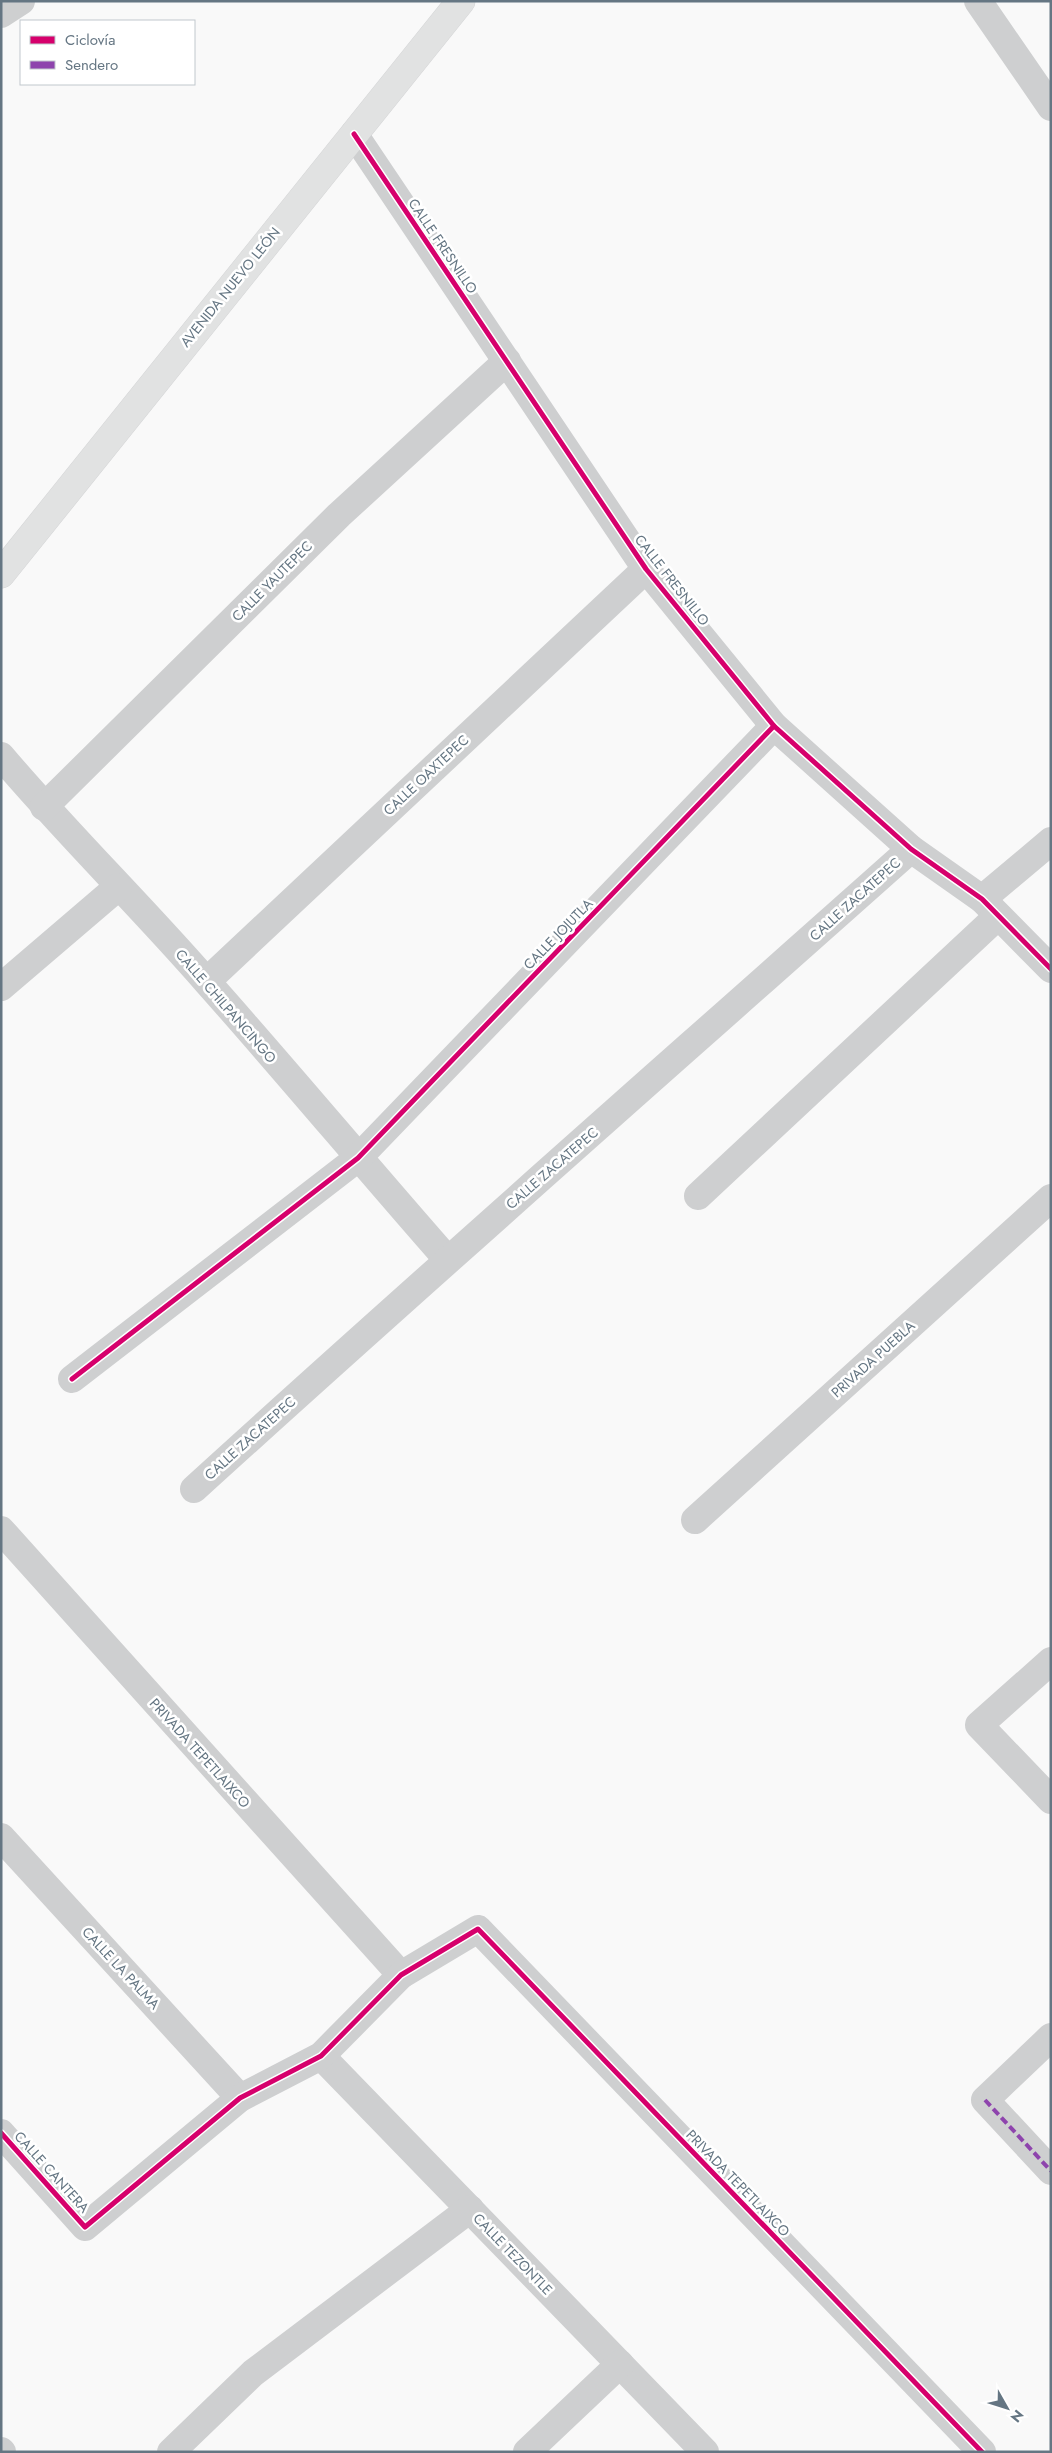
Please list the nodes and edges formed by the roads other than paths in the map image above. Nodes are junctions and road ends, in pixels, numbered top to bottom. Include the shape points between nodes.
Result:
1 (21, 1) edge
2 (461, 1) edge
3 (978, 1) edge
4 (1, 14) edge
5 (1051, 107) edge
6 (354, 134) junction
7 (506, 361) junction
8 (646, 569) junction
9 (1, 574) edge
10 (774, 726) junction
11 (1, 756) edge
12 (44, 807) junction
13 (1051, 841) edge
14 (911, 849) junction
15 (118, 887) junction
16 (990, 908) junction
17 (1051, 969) edge
18 (207, 981) junction
19 (1, 987) edge
20 (358, 1158) junction
21 (698, 1196) dead end
22 (1051, 1198) edge
23 (448, 1258) junction
24 (72, 1379) dead end
25 (194, 1488) dead end
26 (696, 1520) dead end
27 (1, 1530) edge
28 (1051, 1661) edge
29 (1051, 1800) edge
30 (1, 1837) edge
31 (400, 1975) junction
32 (1051, 2037) edge
33 (321, 2056) junction
34 (240, 2098) junction
35 (1, 2133) edge
36 (1051, 2171) edge
37 (470, 2209) junction
38 (620, 2364) junction
39 (171, 2452) edge
40 (527, 2452) edge
41 (705, 2452) edge
42 (982, 2452) edge

1 - 4 street
2 - 6 main road, AVENIDA NUEVO LEÓN
3 - 5 street
6 - 7 street, CALLE FRESNILLO
6 - 9 main road, AVENIDA NUEVO LEÓN
7 - 8 street, CALLE FRESNILLO
7 - 12 street, CALLE YAUTEPEC via 339,515
8 - 10 street, CALLE FRESNILLO
8 - 18 street, CALLE OAXTEPEC
10 - 14 street, CALLE FRESNILLO
10 - 20 street, CALLE JOJUTLA
11 - 12 street, CALLE CHILPANCINGO
12 - 15 street, CALLE CHILPANCINGO
13 - 16 street
14 - 16 street, CALLE FRESNILLO
14 - 23 street, CALLE ZACATEPEC
15 - 18 street, CALLE CHILPANCINGO
15 - 19 street
16 - 17 street, CALLE FRESNILLO
16 - 21 street
18 - 20 street, CALLE CHILPANCINGO
20 - 23 street, CALLE CHILPANCINGO
20 - 24 street, CALLE JOJUTLA
22 - 26 street, PRIVADA PUEBLA
23 - 25 street, CALLE ZACATEPEC
27 - 31 street, PRIVADA TEPETLAIXCO
28 - 29 street via 979,1725
30 - 34 street, CALLE LA PALMA
31 - 33 street
31 - 42 street, PRIVADA TEPETLAIXCO via 478,1929
32 - 36 street via 985,2100
33 - 34 street
33 - 37 street, CALLE TEZONTLE
34 - 35 street, CALLE CANTERA via 85,2227
37 - 38 street, CALLE TEZONTLE
37 - 39 street via 253,2373
38 - 40 street
38 - 41 street, CALLE TEZONTLE

